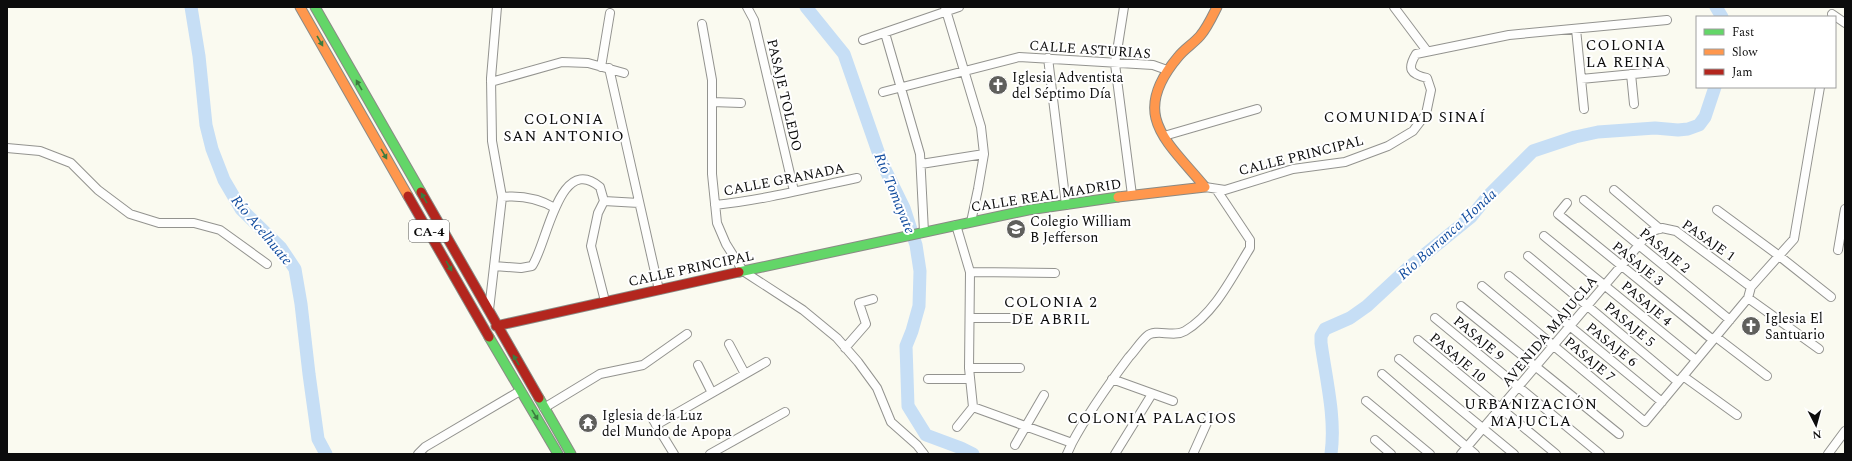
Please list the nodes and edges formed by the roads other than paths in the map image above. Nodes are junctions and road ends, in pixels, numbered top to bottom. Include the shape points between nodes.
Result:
1 (300, 7) edge
2 (315, 7) edge
3 (498, 7) edge
4 (747, 7) edge
5 (959, 7) edge
6 (1124, 7) edge
7 (1217, 7) edge
8 (1394, 7) edge
9 (945, 9) edge
10 (610, 13) dead end
11 (1836, 16) edge
12 (1667, 20) dead end
13 (1845, 23) edge
14 (702, 24) dead end
15 (1576, 29) junction
16 (885, 33) junction
17 (863, 40) dead end
18 (1427, 51) junction
19 (1048, 58) junction
20 (1115, 64) junction
21 (605, 67) junction
22 (1167, 70) junction
23 (1665, 70) dead end
24 (965, 71) junction
25 (624, 73) dead end
26 (1630, 74) junction
27 (1581, 79) junction
28 (491, 82) junction
29 (902, 86) junction
30 (1820, 88) edge
31 (883, 92) dead end
32 (712, 102) junction
33 (741, 103) dead end
34 (1634, 104) dead end
35 (1257, 109) dead end
36 (1584, 109) dead end
37 (1164, 136) junction
38 (7, 148) edge
39 (984, 154) junction
40 (921, 164) junction
41 (857, 178) dead end
42 (1205, 187) junction
43 (1216, 189) junction
44 (1614, 190) dead end
45 (794, 191) junction
46 (1132, 195) junction
47 (502, 197) junction
48 (1584, 200) dead end
49 (604, 201) junction
50 (639, 203) junction
51 (1066, 204) junction
52 (1566, 204) dead end
53 (715, 205) junction
54 (555, 208) junction
55 (1845, 209) edge
56 (1717, 210) dead end
57 (971, 222) junction
58 (956, 225) junction
59 (1660, 228) junction
60 (922, 233) junction
61 (1544, 236) dead end
62 (892, 239) joint
63 (1639, 245) junction
64 (1838, 250) dead end
65 (1528, 256) dead end
66 (1778, 256) junction
67 (267, 264) dead end
68 (494, 266) junction
69 (1621, 266) junction
70 (743, 271) junction
71 (970, 272) junction
72 (1055, 273) dead end
73 (1509, 276) dead end
74 (1605, 285) junction
75 (1482, 286) dead end
76 (1751, 287) junction
77 (660, 290) junction
78 (1831, 297) dead end
79 (1748, 298) junction
80 (873, 299) dead end
81 (605, 301) junction
82 (1461, 306) dead end
83 (1587, 306) junction
84 (488, 312) junction
85 (970, 318) junction
86 (1023, 318) dead end
87 (1435, 318) dead end
88 (1730, 320) junction
89 (496, 326) junction
90 (1570, 326) junction
91 (687, 334) dead end
92 (1714, 338) junction
93 (1418, 340) dead end
94 (729, 344) dead end
95 (1553, 346) junction
96 (845, 348) junction
97 (1819, 349) dead end
98 (1399, 359) dead end
99 (1696, 360) junction
100 (766, 362) dead end
101 (698, 365) dead end
102 (1535, 367) junction
103 (969, 368) junction
104 (1020, 368) dead end
105 (745, 374) junction
106 (1382, 374) dead end
107 (1767, 376) dead end
108 (970, 378) junction
109 (928, 379) dead end
110 (1112, 379) junction
111 (1681, 379) junction
112 (1518, 387) junction
113 (520, 391) junction
114 (712, 393) junction
115 (1152, 394) junction
116 (1044, 395) dead end
117 (1173, 401) dead end
118 (1366, 401) dead end
119 (1662, 402) junction
120 (973, 407) junction
121 (544, 408) junction
122 (1500, 408) junction
123 (785, 412) dead end
124 (1737, 414) dead end
125 (1210, 416) dead end
126 (957, 427) dead end
127 (1026, 427) junction
128 (1483, 428) junction
129 (1845, 431) edge
130 (1619, 434) dead end
131 (1375, 440) dead end
132 (1072, 443) junction
133 (1015, 445) dead end
134 (1467, 447) junction
135 (418, 454) edge
136 (558, 454) edge
137 (571, 454) edge
138 (674, 454) edge
139 (710, 454) edge
140 (924, 454) edge
141 (1067, 454) edge
142 (1115, 454) edge
143 (1193, 454) edge
144 (1391, 454) edge
145 (1430, 454) edge
146 (1461, 454) edge
147 (1475, 454) edge
148 (1514, 454) edge
149 (1556, 454) edge
150 (1600, 454) edge
151 (1828, 454) edge

1 -> 113 main road, CA-4
84 -> 2 main road, CA-4
3 - 28 street
4 - 45 street, PASAJE TOLEDO via 754,20
5 - 9 street
6 - 20 street
7 - 22 main road via 1204,32
8 - 18 street
9 - 16 street
9 - 24 street
10 - 21 street
11 - 13 street
12 - 15 street, CALLE PRINCIPAL
14 - 32 street via 712,80
15 - 18 street, CALLE PRINCIPAL via 1510,34
15 - 27 street
16 - 17 street
16 - 29 street
18 - 43 street, CALLE PRINCIPAL via 1416,54 1410,67 1418,76 1427,78 1431,90 1426,114 1413,131 1388,146 1345,162 1293,169 1225,190
19 - 20 street, CALLE ASTURIAS
19 - 24 street, CALLE ASTURIAS via 1019,57
19 - 51 street
20 - 22 street, CALLE ASTURIAS via 1154,65
20 - 46 street
21 - 25 street
21 - 28 street via 588,63 562,62
21 - 50 street
22 - 37 main road via 1156,88 1152,106 1153,116
23 - 26 street
24 - 29 street
24 - 39 street via 981,128
26 - 27 street
26 - 34 street
27 - 36 street
28 - 47 street via 492,141
29 - 31 street
29 - 40 street
30 - 66 street via 1794,239
32 - 33 street
32 - 53 street via 712,174
35 - 37 street
37 - 42 main road
38 - 67 street via 40,151 71,163 98,190 130,214 159,223 194,223 220,230
39 - 40 street
39 - 57 street
40 - 60 street
41 - 45 street, CALLE GRANADA
42 - 43 street, CALLE PRINCIPAL
42 - 46 main road, CALLE REAL MADRID
43 - 110 street via 1250,240 1250,248 1210,310 1185,332 1173,335 1148,335
44 - 59 street, PASAJE 1
45 - 53 street, CALLE GRANADA via 753,201
46 - 51 main road, CALLE REAL MADRID
47 - 54 street via 525,196
47 - 68 street
48 - 63 street, PASAJE 2
49 - 50 street
49 - 54 street via 600,187 586,178 578,179 569,184
49 - 81 street via 598,212 591,246
50 - 77 street
51 - 57 main road, CALLE REAL MADRID
52 - 69 street, PASAJE 3 via 1558,214
53 - 70 street via 717,223 726,244
54 - 68 street via 537,259 532,266
55 - 64 street
56 - 66 street
57 - 58 main road, CALLE REAL MADRID
58 - 60 main road, CALLE REAL MADRID
58 - 71 street
59 - 63 street, AVENIDA MAJUCLA via 1650,232
59 - 76 street, PASAJE 1 via 1676,231
60 - 62 main road, CALLE REAL MADRID
61 - 74 street, PASAJE 4
62 - 70 main road, CALLE PRINCIPAL
63 - 69 street, AVENIDA MAJUCLA
63 - 88 street, PASAJE 2
65 - 83 street, PASAJE 5
66 - 76 street
66 - 78 street
68 - 84 street
69 - 74 street, AVENIDA MAJUCLA
69 - 92 street, PASAJE 3
70 - 77 main road, CALLE PRINCIPAL
70 - 96 street via 803,310 837,338
71 - 72 street
71 - 85 street
73 - 90 street, PASAJE 6
74 - 83 street, AVENIDA MAJUCLA
74 - 99 street, PASAJE 4
75 - 95 street, PASAJE 7
76 - 79 street
77 - 81 main road, CALLE PRINCIPAL
79 - 88 street
79 - 97 street
80 - 96 street via 859,303 866,324
81 - 89 main road, CALLE PRINCIPAL
82 - 102 street
83 - 90 street, AVENIDA MAJUCLA
83 - 111 street, PASAJE 5
84 - 89 main road, CA-4
85 - 86 street
85 - 103 street
87 - 112 street, PASAJE 9
88 - 92 street
121 -> 89 main road, CA-4
90 - 95 street, AVENIDA MAJUCLA
90 - 119 street, PASAJE 6
91 - 121 street via 644,365 600,374
92 - 99 street
92 - 107 street
93 - 122 street, PASAJE 10
94 - 105 street
95 - 102 street, AVENIDA MAJUCLA
95 - 119 street, PASAJE 7 via 1645,422
96 - 140 street via 877,388 891,422
98 - 128 street
99 - 111 street
100 - 105 street
101 - 114 street
102 - 112 street, AVENIDA MAJUCLA
102 - 130 street
103 - 104 street
103 - 108 street
105 - 114 street
106 - 134 street
108 - 109 street
108 - 120 street
110 - 115 street
110 - 132 street
111 - 119 street
111 - 124 street
112 - 122 street, AVENIDA MAJUCLA
112 - 150 street, PASAJE 9
113 - 135 street via 425,447
113 -> 136 main road, CA-4
114 - 138 street via 654,421
115 - 117 street
115 - 142 street
116 - 127 street
118 - 145 street
120 - 126 street
120 - 127 street
121 - 137 main road, CA-4
122 - 128 street, AVENIDA MAJUCLA
122 - 149 street, PASAJE 10
123 - 139 street
125 - 143 street
127 - 132 street
127 - 133 street
128 - 134 street, AVENIDA MAJUCLA
128 - 148 street
129 - 151 street
131 - 144 street
132 - 141 street
134 - 146 street, AVENIDA MAJUCLA
134 - 147 street

